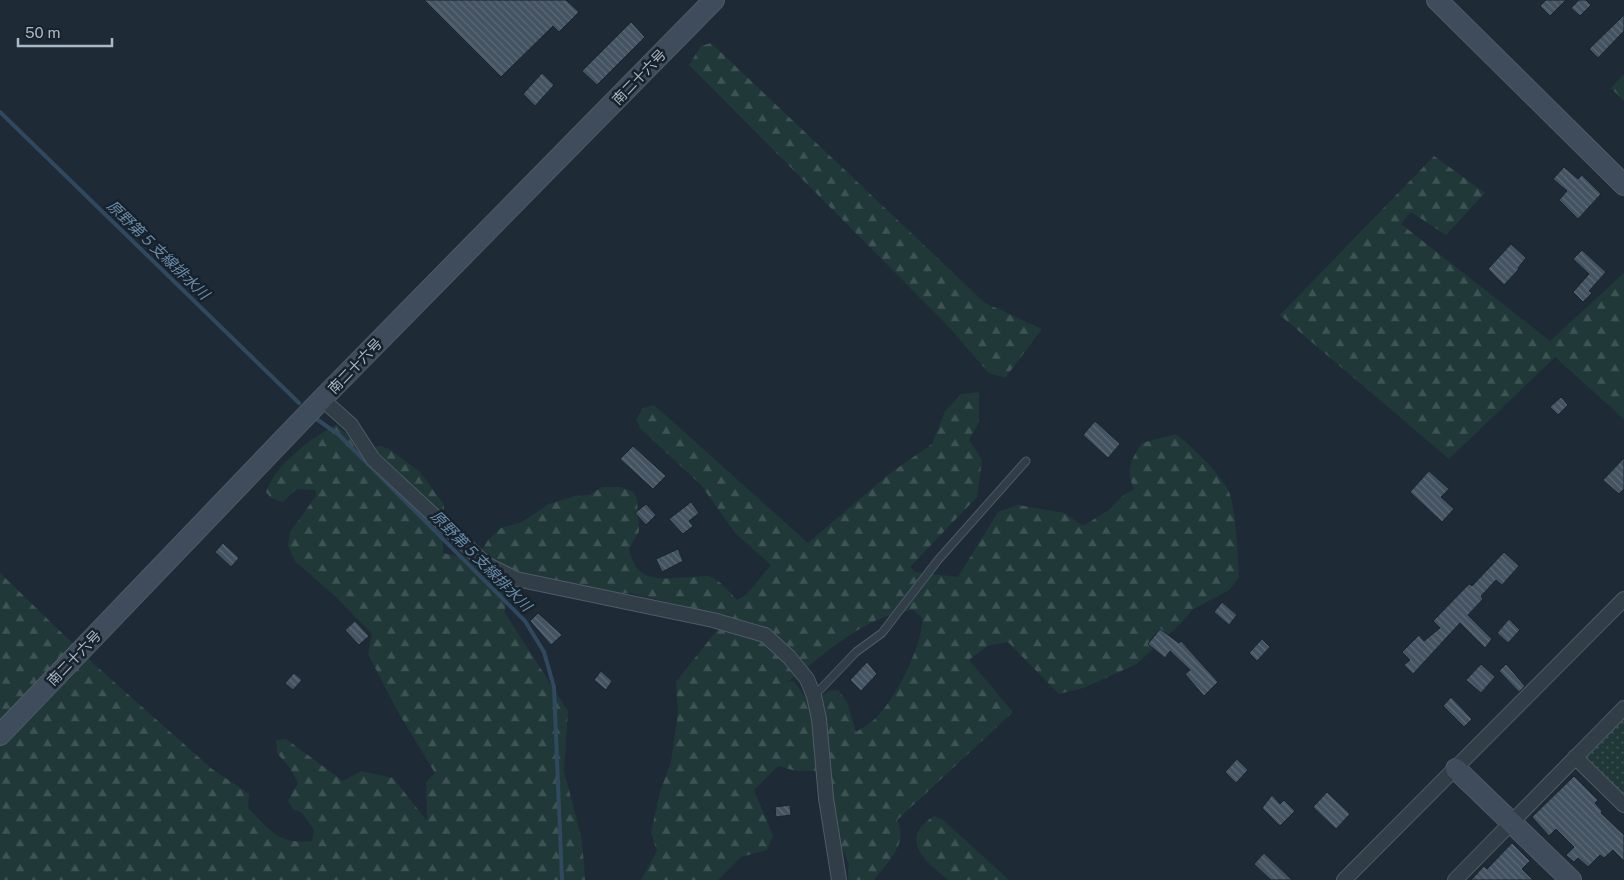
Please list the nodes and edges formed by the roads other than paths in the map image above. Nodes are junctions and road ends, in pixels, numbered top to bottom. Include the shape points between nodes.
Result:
1 (714, 0) edge
2 (1437, 0) edge
3 (1624, 184) edge
4 (322, 399) junction
5 (1026, 461) dead end
6 (1624, 599) edge
7 (814, 696) junction
8 (1624, 708) edge
9 (0, 735) edge
10 (1575, 757) junction
11 (1456, 769) junction
12 (1624, 804) edge
13 (1511, 822) junction
14 (839, 880) edge
15 (1344, 880) edge
16 (1455, 880) edge
17 (1571, 880) edge

1 - 4 street, 南二十六号
2 - 3 street
4 - 7 street via 351,425 373,459 486,564 516,579 713,620 765,635 789,657 807,680
4 - 9 street, 南二十六号
5 - 7 lane via 938,560 882,633 856,652
6 - 11 street
7 - 14 street via 820,719 826,798
8 - 10 street
10 - 12 street
10 - 13 street
11 - 13 street
11 - 15 street
13 - 16 street
13 - 17 street

